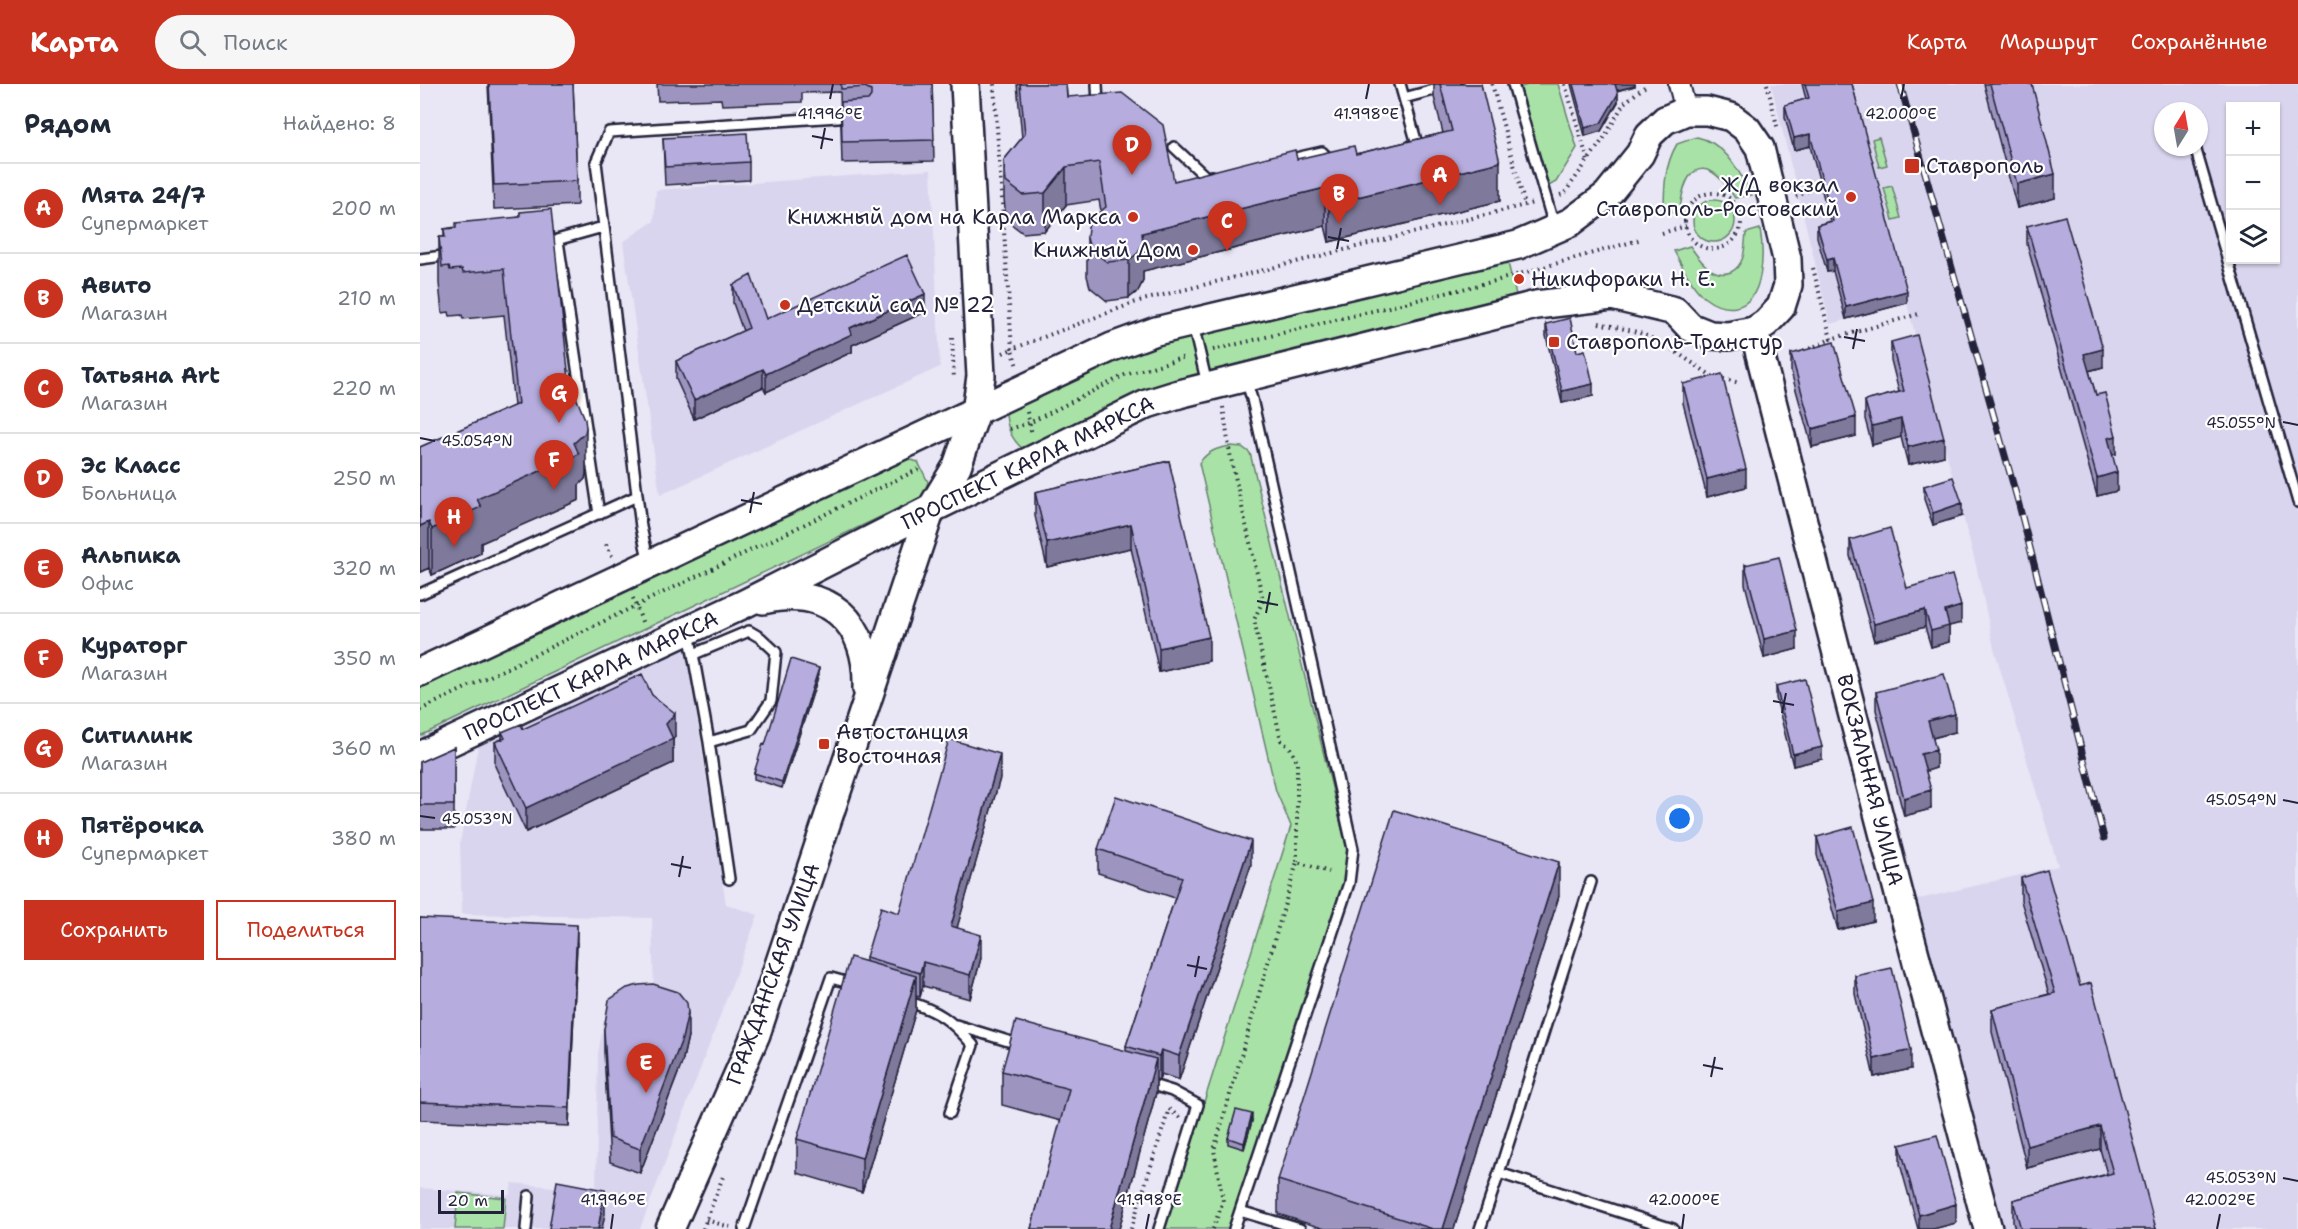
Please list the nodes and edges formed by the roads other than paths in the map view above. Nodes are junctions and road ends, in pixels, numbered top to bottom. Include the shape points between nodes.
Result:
1 (965, 84) edge
2 (1097, 84) edge
3 (1400, 84) edge
4 (1456, 84) edge
5 (1513, 84) edge
6 (1679, 84) edge
7 (1404, 98) junction
8 (1686, 111) junction
9 (865, 115) edge
10 (1099, 119) edge
11 (1174, 147) dead end
12 (1397, 150) edge
13 (2198, 156) edge
14 (1275, 162) edge
15 (1345, 162) edge
16 (1218, 175) edge
17 (603, 227) junction
18 (1556, 230) junction
19 (558, 241) junction
20 (546, 242) edge
21 (454, 254) edge
22 (420, 259) edge
23 (1192, 322) junction
24 (1754, 331) junction
25 (1248, 388) junction
26 (1215, 401) junction
27 (976, 412) junction
28 (637, 496) junction
29 (2298, 502) edge
30 (931, 509) junction
31 (599, 513) junction
32 (650, 565) junction
33 (420, 594) edge
34 (744, 604) junction
35 (691, 642) junction
36 (420, 672) edge
37 (864, 715) junction
38 (710, 742) junction
39 (420, 756) edge
40 (729, 879) dead end
41 (1591, 882) dead end
42 (865, 988) edge
43 (898, 998) edge
44 (954, 1024) junction
45 (1035, 1049) edge
46 (1138, 1080) edge
47 (950, 1113) dead end
48 (1499, 1173) junction
49 (529, 1196) dead end
50 (1240, 1211) junction
51 (526, 1229) edge
52 (670, 1229) edge
53 (744, 1229) edge
54 (1159, 1229) edge
55 (1234, 1229) edge
56 (1300, 1229) edge
57 (1480, 1229) edge
58 (1673, 1229) edge
59 (1988, 1229) edge

1 - 27 main road, ГРАЖДАНСКАЯ УЛИЦА via 981,364
2 - 10 lane
3 - 7 lane
4 - 7 lane
5 - 18 lane
6 - 8 street
7 - 12 lane via 1417,144
8 - 18 main road via 1665,120 1649,135 1640,154 1607,195
8 - 24 main road via 1731,117 1747,129 1761,148 1787,259 1788,285 1781,307
9 - 17 lane via 609,132 596,162
11 - 16 lane via 1206,177
13 - 29 lane
14 - 15 lane via 1322,152 1335,165
17 - 19 lane
17 - 28 lane
18 - 23 main road via 1518,245
19 - 20 lane
19 - 31 lane
21 - 22 lane
23 - 26 lane
23 - 27 main road via 1112,347
24 - 25 main road, ПРОСПЕКТ КАРЛА МАРКСА via 1710,335 1690,327 1675,311 1612,296 1536,305
24 - 59 main road, ВОКЗАЛЬНАЯ УЛИЦА
25 - 26 main road, ПРОСПЕКТ КАРЛА МАРКСА
25 - 50 lane via 1353,849 1349,883
26 - 30 main road, ПРОСПЕКТ КАРЛА МАРКСА via 1147,404
27 - 30 main road, ГРАЖДАНСКАЯ УЛИЦА via 957,466
27 - 32 main road
28 - 31 lane
28 - 32 lane
30 - 34 main road, ПРОСПЕКТ КАРЛА МАРКСА
30 - 37 main road, ГРАЖДАНСКАЯ УЛИЦА
31 - 33 lane
32 - 36 main road
34 - 35 main road, ПРОСПЕКТ КАРЛА МАРКСА
34 - 37 main road, ГРАЖДАНСКАЯ УЛИЦА via 799,596 822,600 842,613 861,643 867,662
35 - 38 lane
35 - 38 lane via 749,631 776,652 771,701 751,730
35 - 39 main road, ПРОСПЕКТ КАРЛА МАРКСА via 650,648
37 - 52 main road, ГРАЖДАНСКАЯ УЛИЦА via 756,1034
38 - 40 lane
41 - 48 lane
42 - 53 lane via 831,978
43 - 44 lane via 932,1008
44 - 45 lane
44 - 47 lane via 973,1045
46 - 54 lane via 1172,1091 1197,1105
48 - 57 lane
48 - 58 lane
49 - 51 lane
50 - 55 lane
50 - 56 lane

